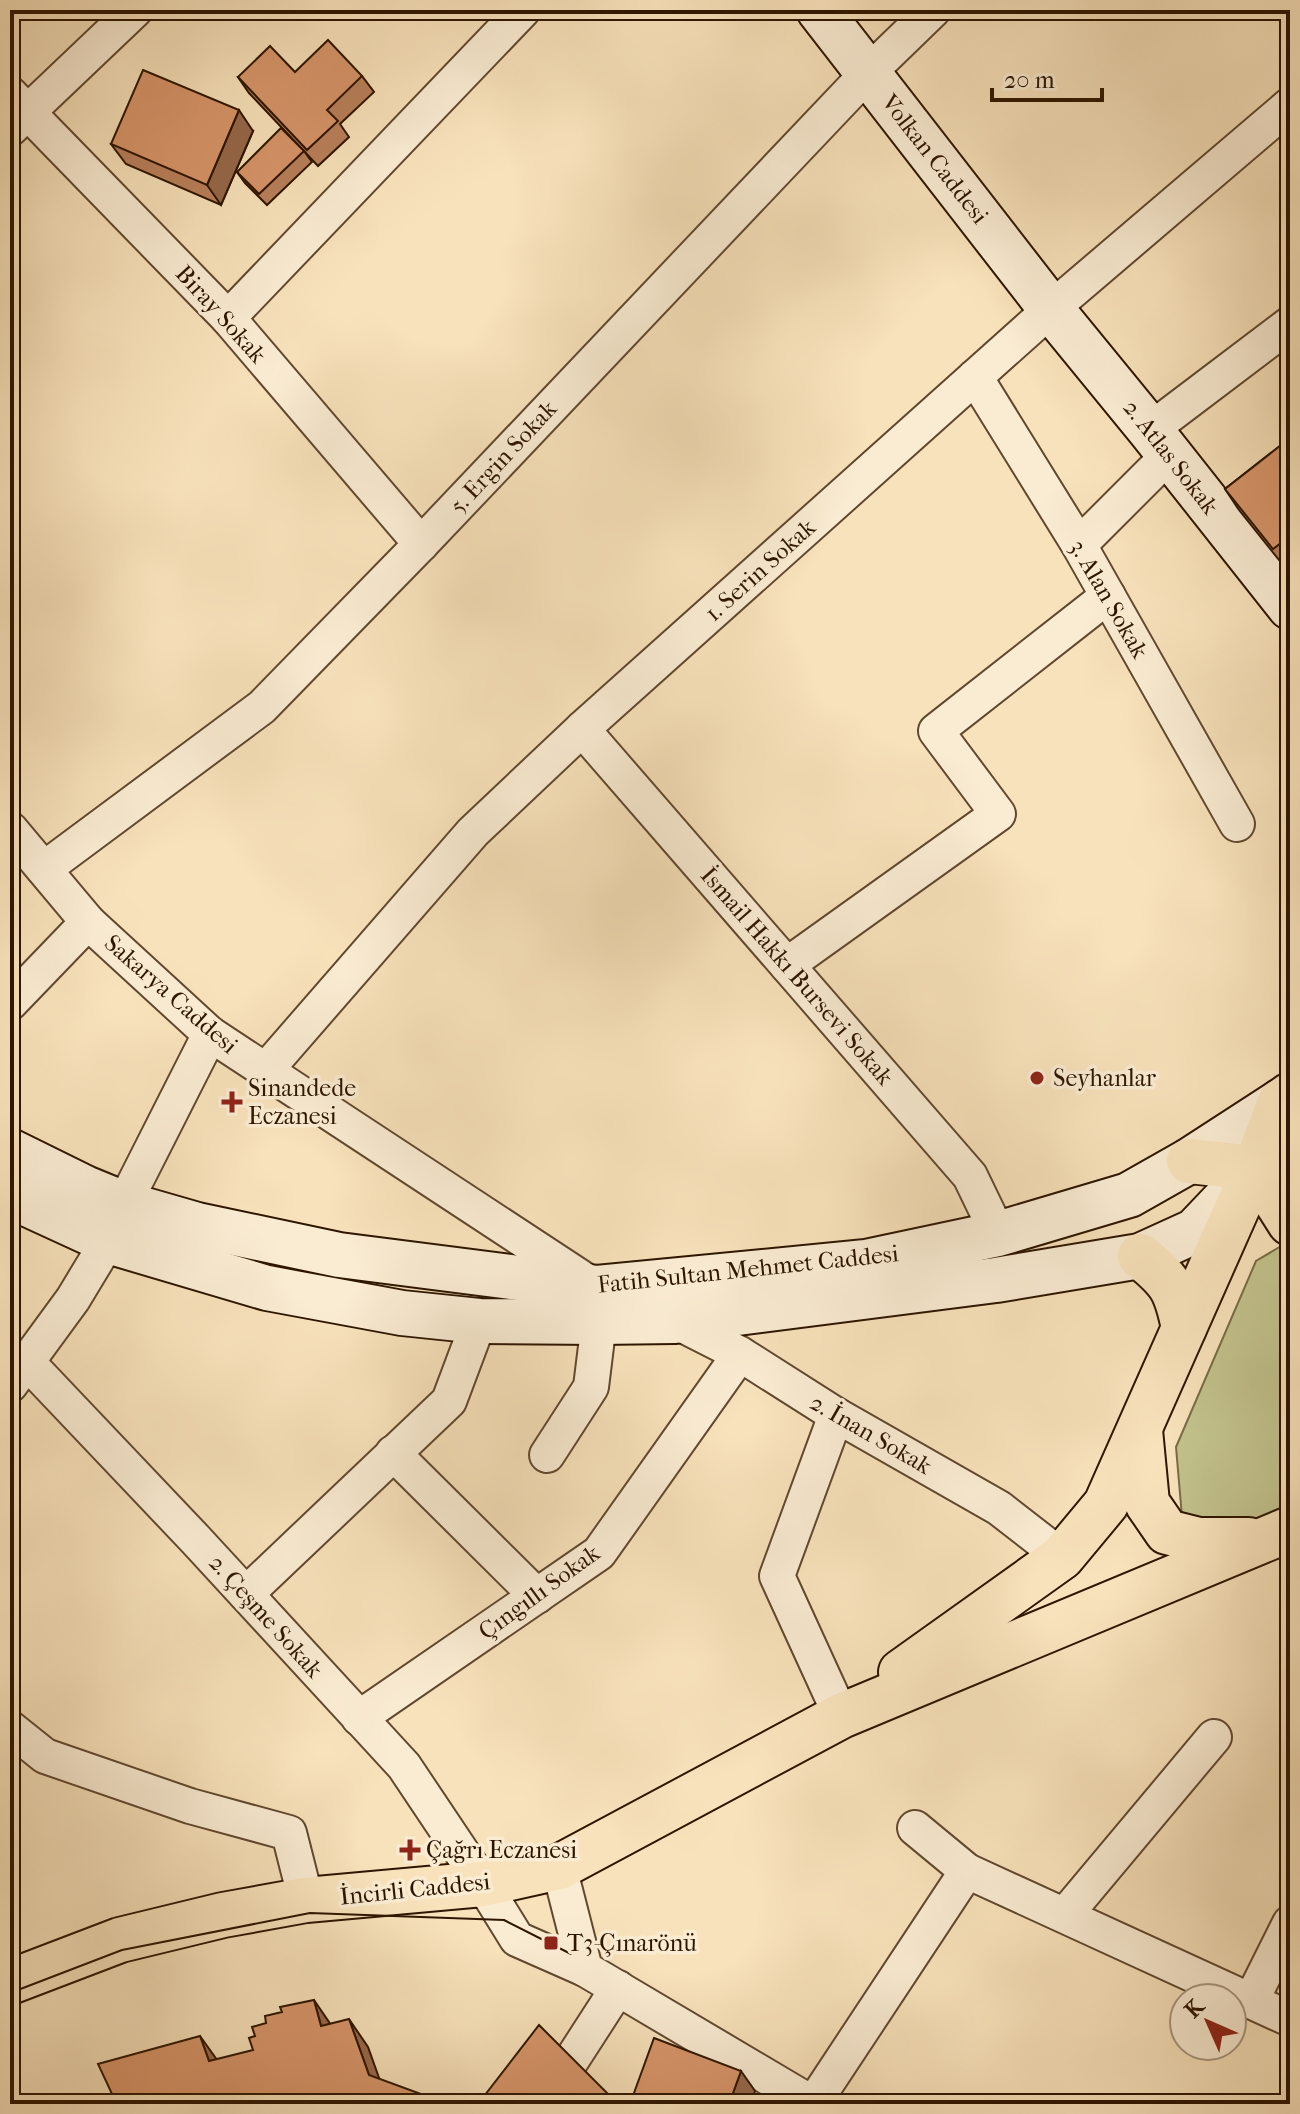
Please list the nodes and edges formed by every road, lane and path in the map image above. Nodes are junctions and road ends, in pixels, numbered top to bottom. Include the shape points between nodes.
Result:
1 (135, 10) edge
2 (523, 10) edge
3 (819, 10) edge
4 (933, 10) edge
5 (868, 73) junction
6 (1290, 105) edge
7 (16, 112) edge
8 (1051, 309) junction
9 (228, 318) junction
10 (1290, 325) edge
11 (975, 377) junction
12 (1160, 442) junction
13 (421, 544) junction
14 (1079, 545) junction
15 (1108, 596) junction
16 (1290, 607) edge
17 (582, 729) junction
18 (1237, 824) dead end
19 (10, 829) edge
20 (44, 869) junction
21 (88, 922) junction
22 (787, 965) junction
23 (10, 1003) edge
24 (210, 1034) junction
25 (265, 1071) junction
26 (1285, 1099) edge
27 (10, 1151) edge
28 (1189, 1161) junction
29 (1255, 1168) junction
30 (10, 1196) edge
31 (116, 1223) junction
32 (1290, 1223) edge
33 (998, 1234) junction
34 (1140, 1256) junction
35 (598, 1305) junction
36 (479, 1321) junction
37 (675, 1321) junction
38 (1184, 1328) junction
39 (740, 1354) junction
40 (19, 1374) edge
41 (836, 1415) junction
42 (1139, 1428) junction
43 (393, 1453) junction
44 (547, 1455) dead end
45 (1277, 1534) edge
46 (1062, 1557) junction
47 (246, 1594) junction
48 (537, 1596) junction
49 (841, 1716) junction
50 (359, 1718) junction
51 (10, 1728) edge
52 (1214, 1737) dead end
53 (915, 1828) dead end
54 (559, 1867) junction
55 (967, 1871) junction
56 (483, 1884) junction
57 (306, 1900) junction
58 (1065, 1915) junction
59 (1290, 1923) edge
60 (585, 1969) junction
61 (10, 1982) edge
62 (618, 1988) junction
63 (1251, 2001) junction
64 (1290, 2019) edge
65 (569, 2064) edge
66 (798, 2100) edge

1 - 7 street
2 - 9 street
3 - 5 main road, Volkan Caddesi
4 - 5 street, 5. Ergin Sokak
5 - 8 main road, Volkan Caddesi
5 - 13 street, 5. Ergin Sokak
6 - 8 street, 1. Serin Sokak
7 - 9 street, Biray Sokak
8 - 11 street, 1. Serin Sokak
8 - 12 main road, 2. Atlas Sokak
9 - 13 street, Biray Sokak
10 - 12 street
11 - 14 street, 3. Alan Sokak
11 - 17 street, 1. Serin Sokak
12 - 14 street
12 - 16 main road, 2. Atlas Sokak
13 - 20 street, 5. Ergin Sokak via 262,707
14 - 15 street, 3. Alan Sokak
15 - 18 street, 3. Alan Sokak
15 - 22 street via 936,731 998,814
17 - 22 street, İsmail Hakkı Bursevi Sokak
17 - 25 street, 1. Serin Sokak via 473,832
19 - 20 street, Sakarya Caddesi
20 - 21 street, Sakarya Caddesi
21 - 23 street
21 - 24 street, Sakarya Caddesi
22 - 33 street, İsmail Hakkı Bursevi Sokak via 970,1176
24 - 25 street, Sakarya Caddesi
24 - 31 street
25 - 35 street, Sakarya Caddesi
26 - 28 main road, Fatih Sultan Mehmet Caddesi
26 - 29 main road
27 - 31 main road, Fatih Sultan Mehmet Caddesi via 85,1188
28 - 29 main road
28 - 33 main road, Fatih Sultan Mehmet Caddesi via 1129,1195
29 - 32 main road
29 - 34 main road, Fatih Sultan Mehmet Caddesi via 1195,1231
29 - 38 main road
30 - 31 main road, Fatih Sultan Mehmet Caddesi
31 - 35 main road, Fatih Sultan Mehmet Caddesi via 197,1225
31 - 36 main road, Fatih Sultan Mehmet Caddesi via 267,1288
31 - 40 street via 73,1299
33 - 35 main road, Fatih Sultan Mehmet Caddesi via 866,1262
34 - 37 main road, Fatih Sultan Mehmet Caddesi
34 - 38 main road via 1164,1275 1177,1297
35 - 36 main road, Fatih Sultan Mehmet Caddesi
35 - 37 main road, Fatih Sultan Mehmet Caddesi
35 - 44 street via 591,1387
36 - 43 street via 449,1401
37 - 39 street, 2. İnan Sokak
38 - 42 main road
39 - 41 street, 2. İnan Sokak
39 - 48 street, Çıngıllı Sokak via 599,1553
40 - 47 street, 2. Çeşme Sokak
41 - 46 street, 2. İnan Sokak via 999,1508
41 - 49 street via 777,1576
42 - 45 main road via 1147,1503 1167,1532 1199,1540
42 - 46 main road via 1106,1504
43 - 47 street
43 - 48 street
45 - 49 main road
46 - 49 main road
47 - 50 street, 2. Çeşme Sokak
48 - 50 street, Çıngıllı Sokak
49 - 54 main road, İncirli Caddesi
50 - 56 street, 2. Çeşme Sokak via 404,1766
51 - 57 street via 45,1756 190,1806 289,1833
52 - 58 street
53 - 55 street
54 - 56 main road, İncirli Caddesi
54 - 60 street
55 - 58 street
55 - 66 street
56 - 57 main road, İncirli Caddesi
56 - 60 street, 2. Çeşme Sokak via 517,1939
57 - 61 main road, İncirli Caddesi via 120,1940
58 - 63 street
59 - 63 street
60 - 62 street, 2. Çeşme Sokak
62 - 65 street
62 - 66 street, 2. Çeşme Sokak
63 - 64 street

